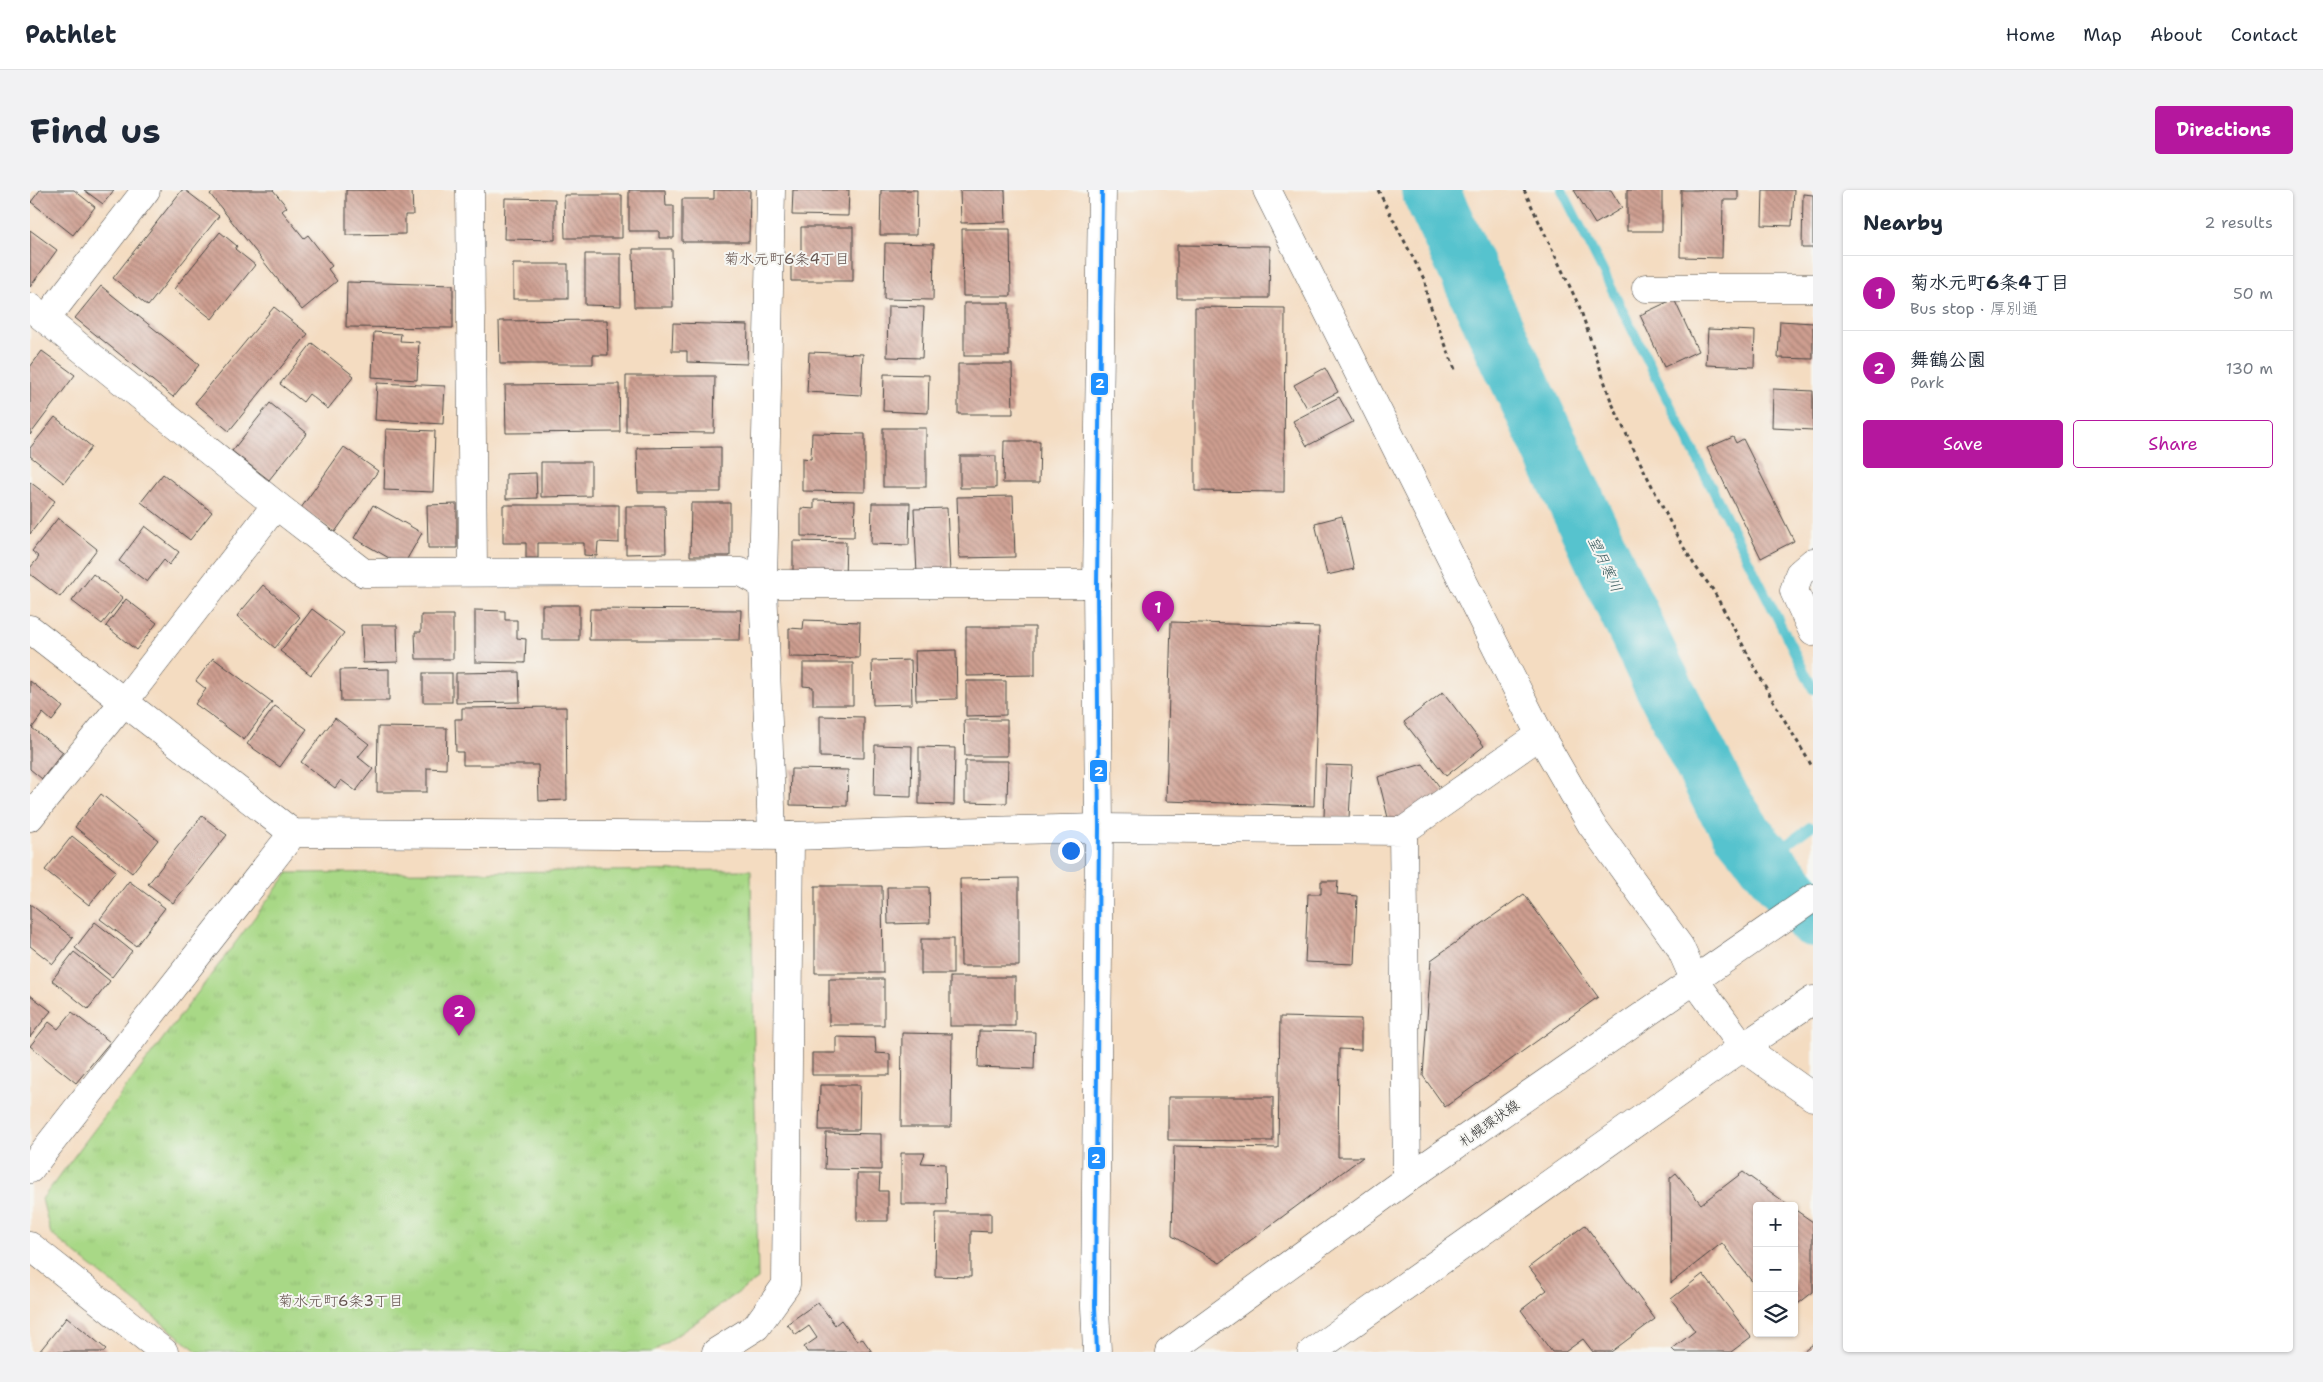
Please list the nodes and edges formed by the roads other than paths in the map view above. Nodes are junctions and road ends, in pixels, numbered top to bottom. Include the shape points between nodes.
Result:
1 (146, 190) edge
2 (470, 190) edge
3 (771, 190) edge
4 (1102, 190) edge
5 (1267, 190) edge
6 (1646, 288) dead end
7 (1813, 288) edge
8 (38, 313) edge
9 (276, 505) junction
10 (1813, 562) edge
11 (473, 572) junction
12 (763, 584) junction
13 (1098, 584) junction
14 (30, 629) edge
15 (1813, 632) edge
16 (123, 703) junction
17 (1540, 736) junction
18 (30, 817) edge
19 (1099, 828) junction
20 (1403, 831) junction
21 (293, 833) junction
22 (781, 835) junction
23 (1813, 898) edge
24 (1695, 981) junction
25 (1810, 1002) edge
26 (1743, 1047) junction
27 (1813, 1097) edge
28 (30, 1169) edge
29 (1407, 1180) junction
30 (30, 1246) edge
31 (164, 1352) edge
32 (716, 1352) edge
33 (1097, 1352) edge
34 (1169, 1352) edge
35 (1312, 1352) edge

1 - 8 street
2 - 11 street
3 - 12 street
4 - 13 street
5 - 17 street
6 - 7 street
8 - 9 street
9 - 11 street via 364,573
9 - 16 street
10 - 15 street via 1799,574 1794,591
11 - 12 street via 741,572
12 - 13 street
12 - 22 street
13 - 19 street
14 - 16 street
16 - 18 street
16 - 21 street
17 - 20 street
17 - 24 street via 1591,824 1680,947
19 - 20 street
19 - 22 street
19 - 33 street
20 - 29 street
21 - 22 street
21 - 28 street
22 - 32 street via 786,1286 756,1327
23 - 24 street, 札幌環状線
24 - 26 street
24 - 29 street, 札幌環状線
25 - 26 street
26 - 27 street
26 - 35 street
29 - 34 street, 札幌環状線
30 - 31 street

